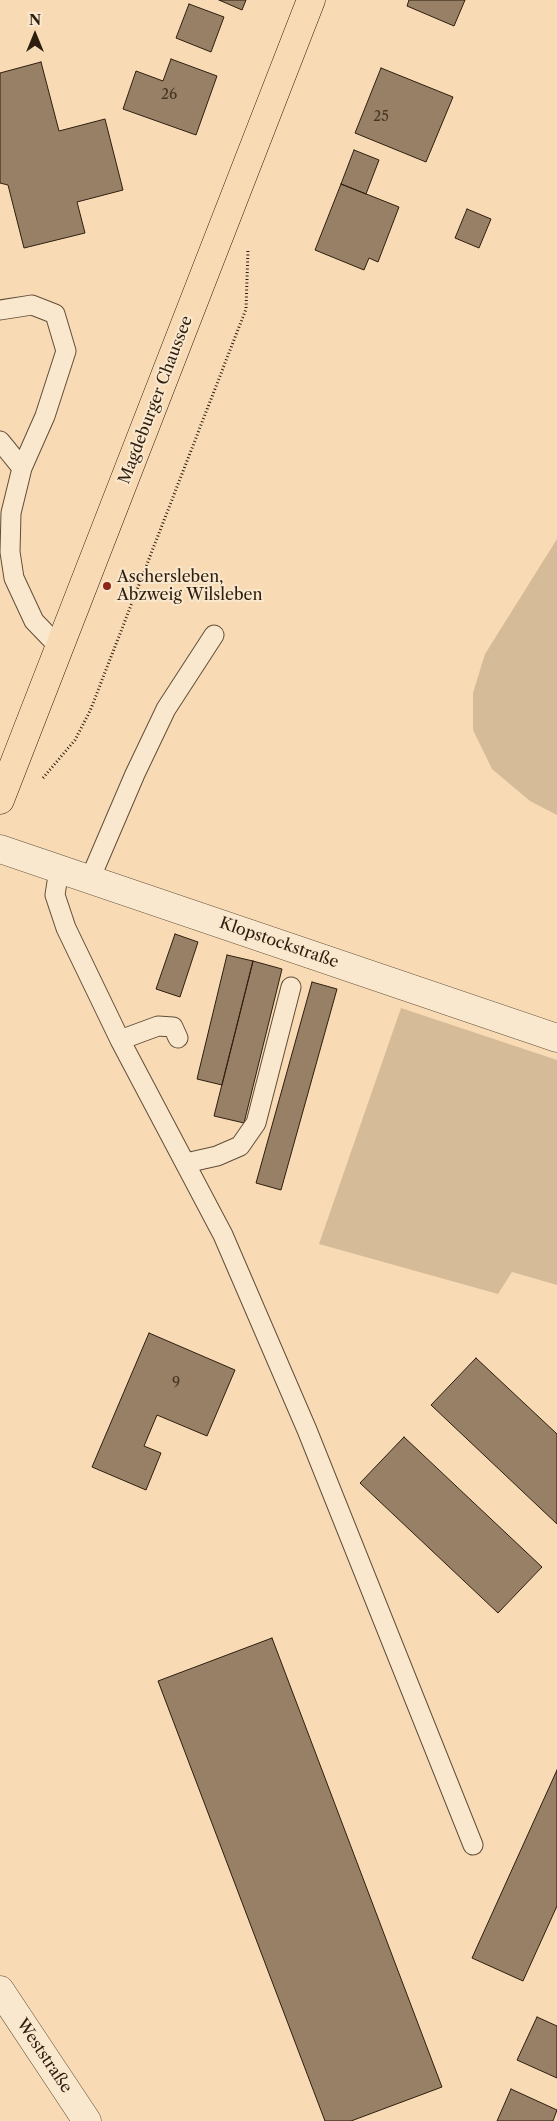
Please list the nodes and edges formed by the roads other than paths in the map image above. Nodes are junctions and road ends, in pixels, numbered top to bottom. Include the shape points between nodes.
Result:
1 (311, 0) edge
2 (0, 310) edge
3 (0, 441) edge
4 (22, 468) junction
5 (214, 635) dead end
6 (59, 647) junction
7 (0, 800) edge
8 (0, 849) edge
9 (59, 869) junction
10 (90, 879) junction
11 (291, 988) dead end
12 (178, 1038) dead end
13 (557, 1038) edge
14 (120, 1040) junction
15 (186, 1163) junction
16 (473, 1845) dead end
17 (0, 1990) edge
18 (88, 2121) edge

1 - 6 main road, Magdeburger Chaussee
2 - 4 lane via 32,305 55,314 66,351 45,416
3 - 4 lane
4 - 6 lane via 11,513 10,552 14,578 34,621
5 - 10 lane via 166,709 134,774
6 - 7 main road, Magdeburger Chaussee
8 - 9 street, Klopstockstraße
9 - 10 street, Klopstockstraße
9 - 14 lane via 55,895 66,928
10 - 13 street, Klopstockstraße
11 - 15 lane via 256,1123 240,1146 217,1156
12 - 14 lane via 172,1027 158,1026
14 - 15 lane
15 - 16 lane via 223,1235 307,1430
17 - 18 street, Weststraße

